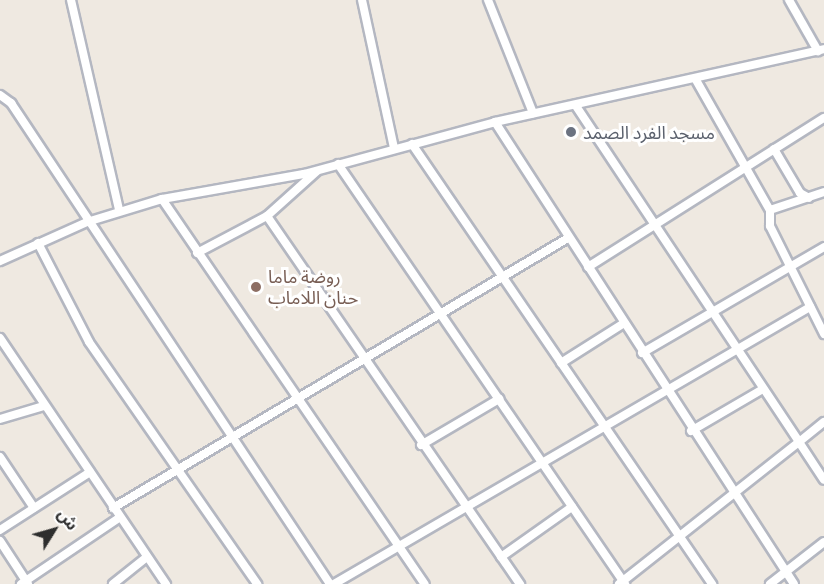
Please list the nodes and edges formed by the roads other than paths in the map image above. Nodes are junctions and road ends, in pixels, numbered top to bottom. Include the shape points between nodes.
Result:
1 (71, 0) edge
2 (362, 0) edge
3 (488, 0) edge
4 (789, 0) edge
5 (821, 50) edge
6 (696, 80) junction
7 (0, 94) edge
8 (576, 106) junction
9 (533, 113) junction
10 (824, 118) edge
11 (495, 122) junction
12 (412, 144) junction
13 (394, 148) junction
14 (774, 149) junction
15 (338, 164) junction
16 (742, 168) junction
17 (318, 170) junction
18 (824, 192) edge
19 (809, 198) junction
20 (162, 200) junction
21 (119, 210) junction
22 (770, 210) junction
23 (267, 216) junction
24 (87, 222) junction
25 (656, 223) junction
26 (568, 238) junction
27 (38, 243) junction
28 (824, 247) edge
29 (197, 253) junction
30 (0, 261) edge
31 (791, 266) junction
32 (588, 267) junction
33 (503, 276) junction
34 (810, 307) junction
35 (714, 312) junction
36 (441, 313) junction
37 (624, 323) junction
38 (824, 334) edge
39 (0, 338) edge
40 (739, 351) junction
41 (642, 353) junction
42 (364, 360) junction
43 (561, 363) junction
44 (763, 389) junction
45 (666, 391) junction
46 (499, 399) junction
47 (295, 400) junction
48 (44, 406) junction
49 (0, 419) edge
50 (824, 422) edge
51 (605, 427) junction
52 (691, 431) junction
53 (229, 438) junction
54 (800, 442) junction
55 (421, 445) junction
56 (0, 458) edge
57 (544, 464) junction
58 (177, 470) junction
59 (90, 472) junction
60 (824, 480) edge
61 (732, 494) junction
62 (572, 507) junction
63 (34, 508) junction
64 (113, 508) junction
65 (467, 511) junction
66 (119, 518) junction
67 (0, 530) edge
68 (679, 536) junction
69 (0, 541) edge
70 (824, 542) edge
71 (401, 549) junction
72 (147, 557) junction
73 (501, 557) junction
74 (785, 572) junction
75 (25, 583) edge
76 (622, 583) edge
77 (113, 584) edge
78 (166, 584) edge
79 (257, 584) edge
80 (332, 584) edge
81 (425, 584) edge
82 (520, 584) edge
83 (712, 584) edge
84 (770, 584) edge
85 (794, 584) edge

1 - 21 street
2 - 13 street
3 - 9 street
4 - 5 street
5 - 6 street
6 - 8 street
6 - 16 street
7 - 24 street via 11,103
8 - 9 street
8 - 25 street
9 - 11 street
10 - 14 street
11 - 12 street
11 - 26 street
12 - 13 street
12 - 33 street
13 - 15 street
14 - 16 street
14 - 19 street via 800,193
15 - 17 street
15 - 36 street
16 - 22 street
16 - 25 street
17 - 20 street
17 - 23 street
18 - 19 street
19 - 22 street
20 - 21 street
20 - 29 street
21 - 24 street
22 - 31 street via 770,226
23 - 29 street
23 - 42 street
24 - 27 street
24 - 53 street
25 - 32 street
25 - 35 street
26 - 32 street
26 - 33 street
27 - 30 street
27 - 58 street via 85,336
28 - 31 street
29 - 47 street
31 - 34 street
31 - 35 street
32 - 37 street
33 - 36 street
33 - 43 street
34 - 38 street
34 - 40 street
35 - 40 street
35 - 41 street
36 - 42 street
36 - 46 street
37 - 41 street
37 - 43 street
39 - 48 street
40 - 44 street
40 - 45 street
41 - 45 street
42 - 47 street
42 - 55 street
43 - 51 street
44 - 52 street
44 - 54 street
45 - 51 street
45 - 52 street
46 - 55 street
46 - 57 street
47 - 53 street
47 - 71 street
48 - 49 street
48 - 59 street
50 - 54 street
51 - 57 street
51 - 68 street
52 - 61 street
53 - 58 street
53 - 80 street
54 - 60 street
54 - 61 street
55 - 65 street
56 - 63 street
57 - 62 street
57 - 65 street
58 - 64 street
58 - 79 street
59 - 63 street
59 - 64 street
61 - 68 street
61 - 74 street
62 - 73 street
62 - 76 street
63 - 67 street
64 - 66 street
65 - 71 street
65 - 73 street
66 - 72 street
66 - 75 street
68 - 76 street
68 - 83 street
69 - 75 street
70 - 74 street
71 - 80 street
71 - 81 street
72 - 77 street
72 - 78 street
73 - 82 street
74 - 84 street
74 - 85 street

